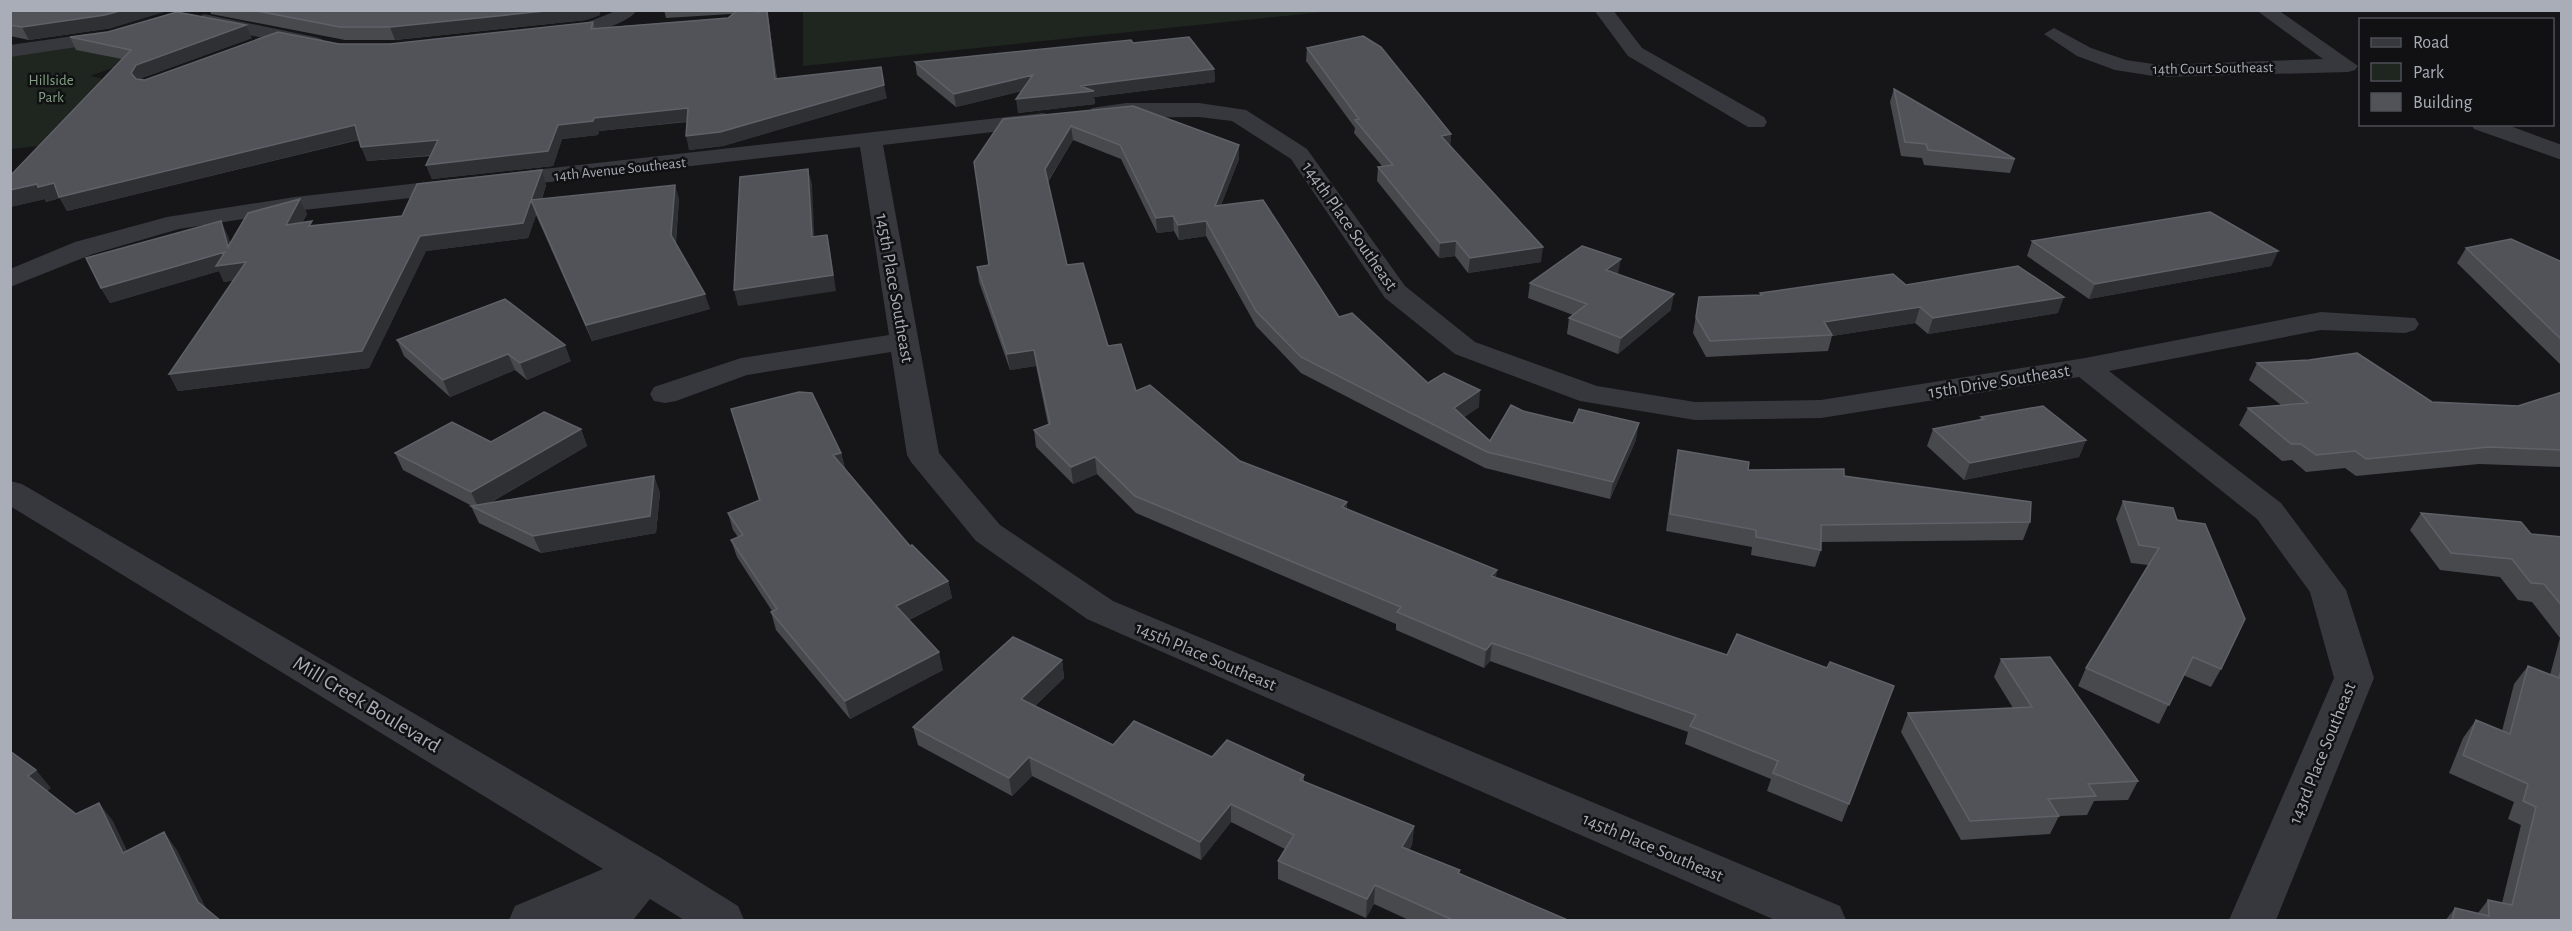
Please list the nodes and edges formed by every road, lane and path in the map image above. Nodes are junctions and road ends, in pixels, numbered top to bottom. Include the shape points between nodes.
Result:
1 (1603, 10) edge
2 (2265, 10) edge
3 (194, 14) edge
4 (622, 15) edge
5 (646, 24) edge
6 (134, 31) edge
7 (2054, 34) dead end
8 (534, 35) edge
9 (281, 36) junction
10 (334, 46) edge
11 (248, 48) edge
12 (10, 51) edge
13 (2352, 68) edge
14 (1238, 115) joint
15 (1756, 122) dead end
16 (2488, 126) edge
17 (871, 141) junction
18 (2562, 153) edge
19 (10, 279) edge
20 (2405, 324) dead end
21 (904, 341) junction
22 (2085, 367) junction
23 (664, 394) dead end
24 (1591, 394) joint
25 (10, 491) edge
26 (645, 871) junction
27 (532, 921) edge
28 (606, 921) edge
29 (721, 921) edge
30 (1824, 921) edge
31 (2253, 921) edge

1 - 15 street via 1635,52
2 - 13 street
3 - 9 street
4 - 5 street
4 - 8 street via 590,28
6 - 12 street
7 - 13 street, 14th Court Southeast via 2084,52 2122,66 2160,71
9 - 10 street
9 - 11 street
14 - 17 street, 14th Avenue Southeast via 1199,110 1126,110
14 - 24 street, 144th Place Southeast via 1299,154 1395,292 1465,348
16 - 18 street
17 - 19 street, 14th Avenue Southeast via 296,204 176,222 84,248
17 - 21 street, 145th Place Southeast
20 - 22 street, 15th Drive Southeast via 2321,321
21 - 23 street via 741,367
21 - 30 street, 145th Place Southeast via 923,455 988,533 1100,610
22 - 24 street, 15th Drive Southeast via 1821,409 1695,411
22 - 31 street, 143rd Place Southeast via 2269,511 2328,590 2354,678
25 - 26 street, Mill Creek Boulevard
26 - 27 street
26 - 28 street
26 - 29 street, Mill Creek Boulevard

